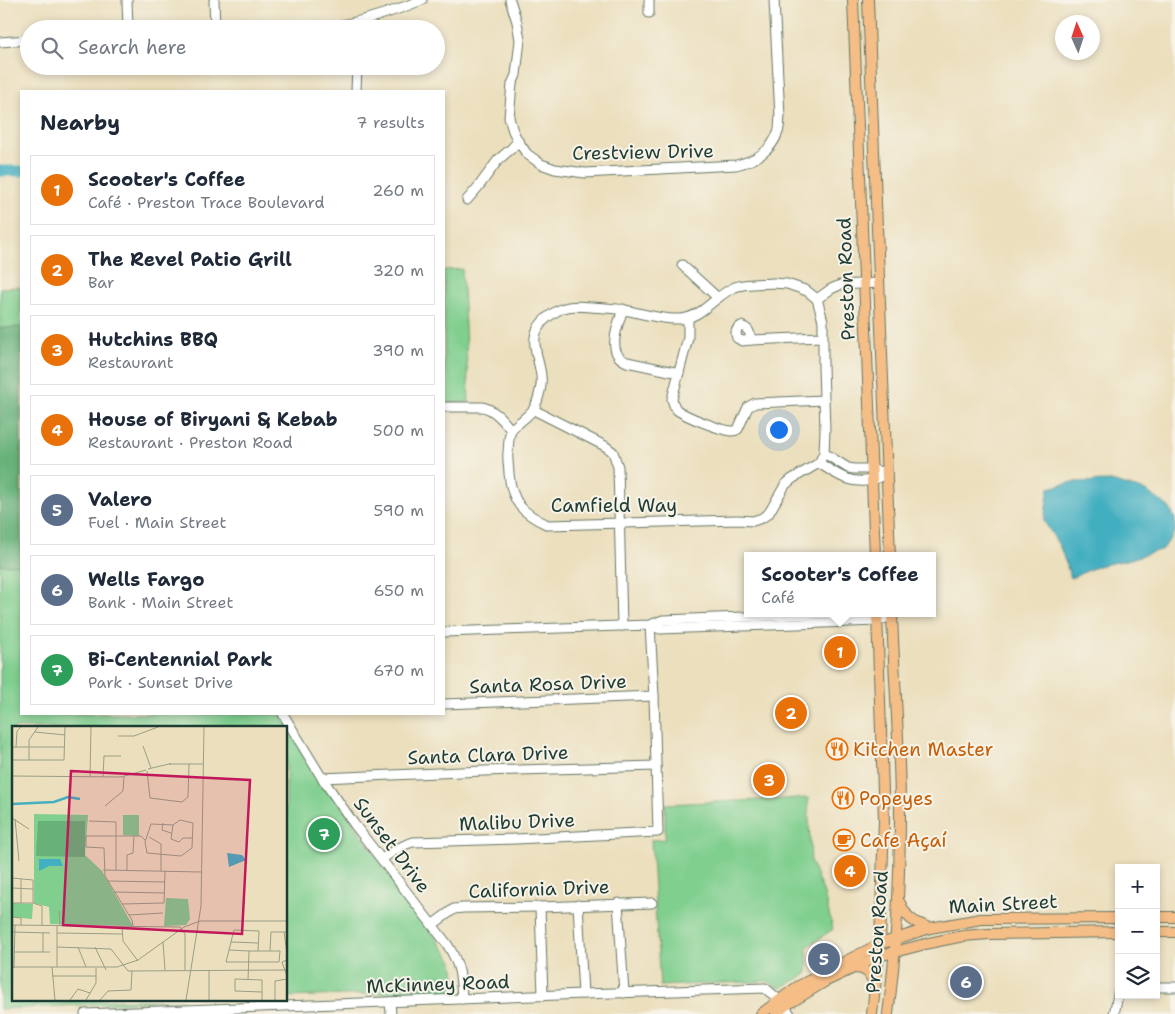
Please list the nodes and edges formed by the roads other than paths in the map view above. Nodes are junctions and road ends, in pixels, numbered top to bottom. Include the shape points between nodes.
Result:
1 (127, 0) edge
2 (214, 0) edge
3 (422, 0) edge
4 (510, 0) edge
5 (649, 0) edge
6 (774, 0) edge
7 (852, 0) edge
8 (868, 0) edge
9 (649, 13) dead end
10 (128, 20) edge
11 (215, 20) edge
12 (368, 20) edge
13 (20, 41) edge
14 (0, 42) edge
15 (356, 75) edge
16 (356, 90) edge
17 (518, 141) junction
18 (467, 200) dead end
19 (682, 265) dead end
20 (864, 283) junction
21 (879, 283) junction
22 (718, 298) junction
23 (817, 299) junction
24 (623, 309) junction
25 (688, 318) junction
26 (822, 338) junction
27 (751, 340) dead end
28 (679, 373) junction
29 (824, 400) junction
30 (445, 407) edge
31 (534, 410) junction
32 (511, 430) junction
33 (824, 453) junction
34 (819, 463) junction
35 (887, 473) junction
36 (871, 474) junction
37 (619, 522) junction
38 (875, 552) edge
39 (890, 552) edge
40 (815, 617) edge
41 (860, 617) edge
42 (879, 617) edge
43 (892, 617) edge
44 (782, 621) junction
45 (650, 625) junction
46 (622, 626) junction
47 (445, 632) edge
48 (654, 696) junction
49 (445, 704) edge
50 (284, 715) edge
51 (898, 748) junction
52 (882, 749) junction
53 (656, 766) junction
54 (322, 778) junction
55 (382, 859) junction
56 (899, 900) junction
57 (618, 903) junction
58 (652, 903) dead end
59 (578, 905) junction
60 (540, 907) junction
61 (1160, 917) edge
62 (1175, 917) edge
63 (1078, 918) junction
64 (1115, 918) edge
65 (432, 924) junction
66 (930, 928) junction
67 (1115, 932) edge
68 (1160, 932) edge
69 (1175, 932) edge
70 (1077, 933) junction
71 (896, 938) junction
72 (880, 944) junction
73 (896, 952) junction
74 (879, 956) junction
75 (854, 968) junction
76 (1160, 987) edge
77 (1175, 987) edge
78 (875, 988) junction
79 (624, 993) junction
80 (583, 994) junction
81 (543, 996) junction
82 (462, 999) junction
83 (1117, 999) edge
84 (390, 1002) junction
85 (785, 1007) edge
86 (86, 1014) edge
87 (391, 1014) edge
88 (761, 1014) edge
89 (776, 1014) edge
90 (872, 1014) edge
91 (888, 1014) edge
92 (1114, 1014) edge

1 - 10 street
2 - 11 street
3 - 12 street
4 - 17 street, Crestview Drive via 520,40 509,118
5 - 9 street
6 - 17 street, Crestview Drive via 779,132 768,150 754,160 736,165 585,173 541,164 527,154
7 - 20 main road, Preston Road
8 - 21 main road, Preston Road
13 - 14 street
15 - 16 street
17 - 18 street via 498,160
19 - 22 street
20 - 21 street
20 - 23 street via 831,288
20 - 36 main road, Preston Road
21 - 35 main road, Preston Road
22 - 23 street via 744,285 772,283 799,288
22 - 25 street
23 - 26 street
24 - 25 street via 672,319
24 - 28 street via 616,334 618,357 627,362
24 - 31 street via 572,306 557,311 544,321 537,331 534,348 542,382
25 - 28 street via 688,338
26 - 27 street
26 - 29 street
28 - 29 street via 672,399 675,408 732,431 738,428 748,407 755,403
29 - 33 street
30 - 32 street via 488,408
31 - 32 street
31 - 37 street via 613,452 618,468
32 - 37 street, Camfield Way via 507,458 510,483 512,493 524,511 548,524
33 - 34 street
33 - 36 street via 848,468
34 - 36 street via 843,478 854,480
34 - 37 street, Camfield Way via 785,485 769,513 753,521
35 - 36 street
35 - 39 main road, Preston Road
36 - 38 main road, Preston Road
37 - 46 street
40 - 44 street
41 - 44 street
42 - 52 main road, Preston Road
43 - 51 main road, Preston Road
44 - 45 street via 664,620
45 - 46 street
45 - 48 street
46 - 47 street
48 - 49 street, Santa Rosa Drive
48 - 53 street
50 - 54 street, Sunset Drive
51 - 52 main road
51 - 56 main road, Preston Road
52 - 72 main road, Preston Road via 884,820
53 - 54 street, Santa Clara Drive
53 - 55 street, Malibu Drive via 658,832 413,842
54 - 55 street, Sunset Drive
55 - 65 street, Sunset Drive
56 - 66 main road via 909,918
56 - 71 main road, Preston Road
57 - 58 street, California Drive
57 - 59 street, California Drive
57 - 79 street
59 - 60 street, California Drive
59 - 80 street
60 - 65 street, California Drive via 454,909
60 - 81 street
61 - 62 main road
63 - 64 main road, Main Street
63 - 66 main road, Main Street via 981,919
63 - 70 main road
65 - 82 street, Sunset Drive via 457,960
66 - 71 main road, Main Street
67 - 70 main road, Main Street
68 - 69 main road
70 - 73 main road, Main Street via 980,934
71 - 72 main road, Main Street
71 - 73 main road, Preston Road
72 - 74 main road, Preston Road
72 - 85 main road, Main Street via 797,987
73 - 74 main road, Main Street
73 - 91 main road, Preston Road
74 - 75 main road, Main Street
74 - 78 main road, Preston Road
75 - 78 main road via 866,970
75 - 85 main road, Main Street
76 - 77 street
78 - 90 main road, Preston Road
79 - 80 street, McKinney Road
79 - 85 street, McKinney Road via 765,988
80 - 81 street, McKinney Road
81 - 82 street, McKinney Road
82 - 84 street, McKinney Road
83 - 92 street
84 - 86 street, McKinney Road
84 - 87 street
85 - 88 main road, Main Street
85 - 89 main road, Main Street

